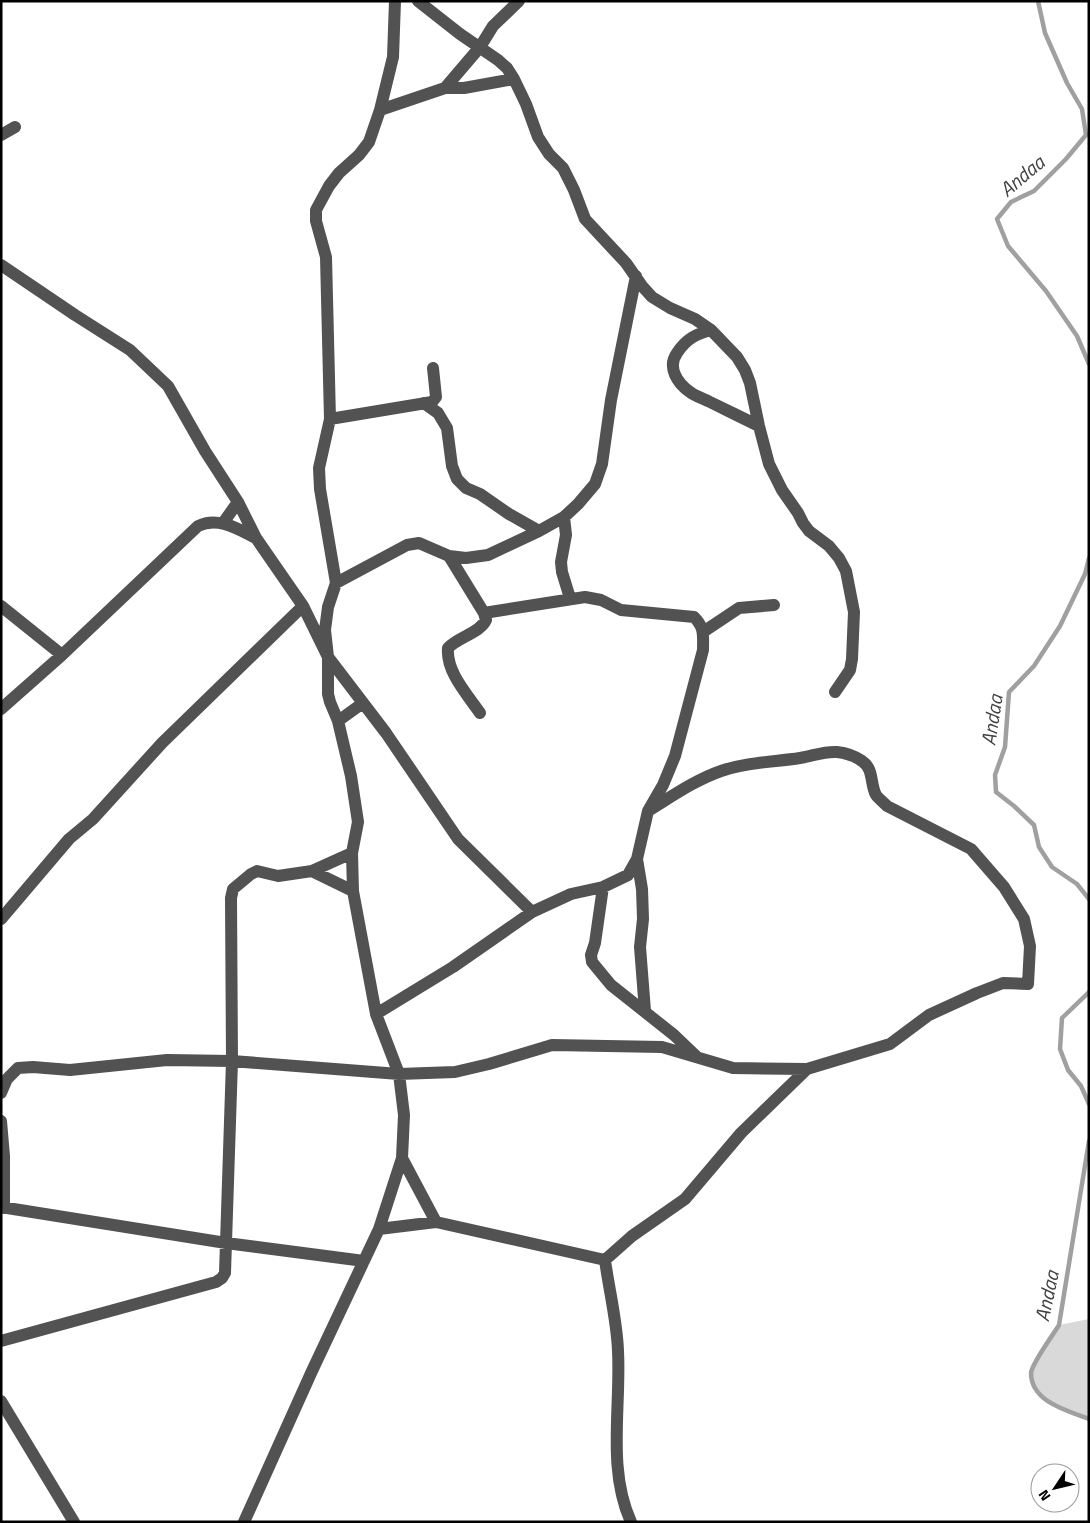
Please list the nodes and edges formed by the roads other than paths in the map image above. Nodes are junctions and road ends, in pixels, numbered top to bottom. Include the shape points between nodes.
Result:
1 (395, 1) edge
2 (418, 1) edge
3 (519, 1) edge
4 (480, 47) junction
5 (514, 79) junction
6 (445, 88) junction
7 (380, 110) junction
8 (15, 127) dead end
9 (1, 135) edge
10 (1, 265) edge
11 (636, 276) junction
12 (711, 330) junction
13 (433, 368) dead end
14 (424, 403) junction
15 (330, 419) junction
16 (759, 426) junction
17 (238, 502) junction
18 (564, 517) junction
19 (223, 523) junction
20 (539, 531) junction
21 (256, 538) junction
22 (449, 556) junction
23 (336, 583) junction
24 (570, 598) junction
25 (774, 605) dead end
26 (1, 606) edge
27 (303, 606) junction
28 (484, 613) junction
29 (703, 632) junction
30 (62, 655) junction
31 (328, 657) junction
32 (835, 692) dead end
33 (364, 703) junction
34 (1, 709) edge
35 (480, 713) dead end
36 (338, 721) junction
37 (648, 811) junction
38 (352, 853) junction
39 (637, 859) junction
40 (312, 871) junction
41 (603, 887) junction
42 (353, 890) junction
43 (532, 912) junction
44 (1, 919) edge
45 (644, 1011) junction
46 (376, 1014) junction
47 (698, 1058) junction
48 (232, 1061) junction
49 (807, 1069) junction
50 (398, 1074) junction
51 (1, 1093) edge
52 (1, 1121) edge
53 (402, 1158) junction
54 (3, 1208) edge
55 (436, 1222) junction
56 (379, 1230) junction
57 (226, 1243) junction
58 (605, 1260) junction
59 (364, 1261) junction
60 (1, 1341) edge
61 (1, 1401) edge
62 (74, 1522) edge
63 (244, 1522) edge
64 (631, 1522) edge

1 - 7 street via 393,57
2 - 4 street
3 - 4 street via 493,26
4 - 5 street via 498,60
4 - 6 street
5 - 6 street
5 - 11 street via 538,137 563,168 585,220
6 - 7 street
7 - 15 street via 369,142 334,179 316,210 326,257
8 - 9 street
10 - 17 street via 130,350 168,386
11 - 12 street via 652,297
11 - 18 street via 611,400 602,464 595,484
12 - 16 street via 745,370
12 - 16 street via 685,342 675,355 672,365 675,374 690,392
13 - 14 street via 436,397 432,402
14 - 15 street
14 - 20 street via 438,413 447,428 457,479 466,488
15 - 23 street via 319,468
16 - 32 street via 769,464 790,503 809,531 830,546 846,571 854,612 852,659 850,670
17 - 19 street
17 - 21 street
18 - 20 street
18 - 24 street via 566,535 560,562
19 - 21 street
19 - 30 street via 206,522 198,526
20 - 22 street via 488,555
21 - 27 street
22 - 23 street via 414,543
22 - 28 street
23 - 31 street via 325,630
24 - 28 street
24 - 29 street via 601,600 621,610 694,617
25 - 29 street via 739,608
26 - 30 street
27 - 31 street
27 - 44 street via 162,743 93,819 69,839
28 - 35 street via 484,624 454,642 448,648 447,657
29 - 37 street via 703,650 675,756
30 - 34 street
31 - 33 street
31 - 36 street via 328,694
33 - 36 street
33 - 43 street via 458,839
36 - 38 street via 358,822
37 - 39 street
37 - 49 street via 721,771 839,752 864,762 871,773 875,793 887,806 971,849 1004,887 1024,919 1030,946 1028,984 1002,983 929,1015 890,1044
38 - 40 street
38 - 42 street
39 - 41 street via 628,875
39 - 45 street via 642,889 640,947
40 - 42 street
40 - 48 street via 278,876 257,871 233,889
41 - 43 street via 571,894
41 - 45 street via 592,962 611,985
42 - 46 street
43 - 46 street via 453,967
45 - 47 street
46 - 50 street
47 - 49 street via 733,1068
47 - 50 street via 662,1048 552,1045 455,1072
48 - 50 street
48 - 51 street via 167,1060 70,1070 18,1068 7,1079
48 - 57 street
49 - 58 street via 742,1133 685,1199 632,1236
50 - 53 street via 404,1115
52 - 54 street
53 - 55 street
53 - 56 street
54 - 57 street
55 - 56 street
55 - 58 street
56 - 59 street
57 - 59 street
57 - 60 street via 225,1273 216,1282
58 - 64 street via 618,1350 617,1465
59 - 63 street
61 - 62 street

